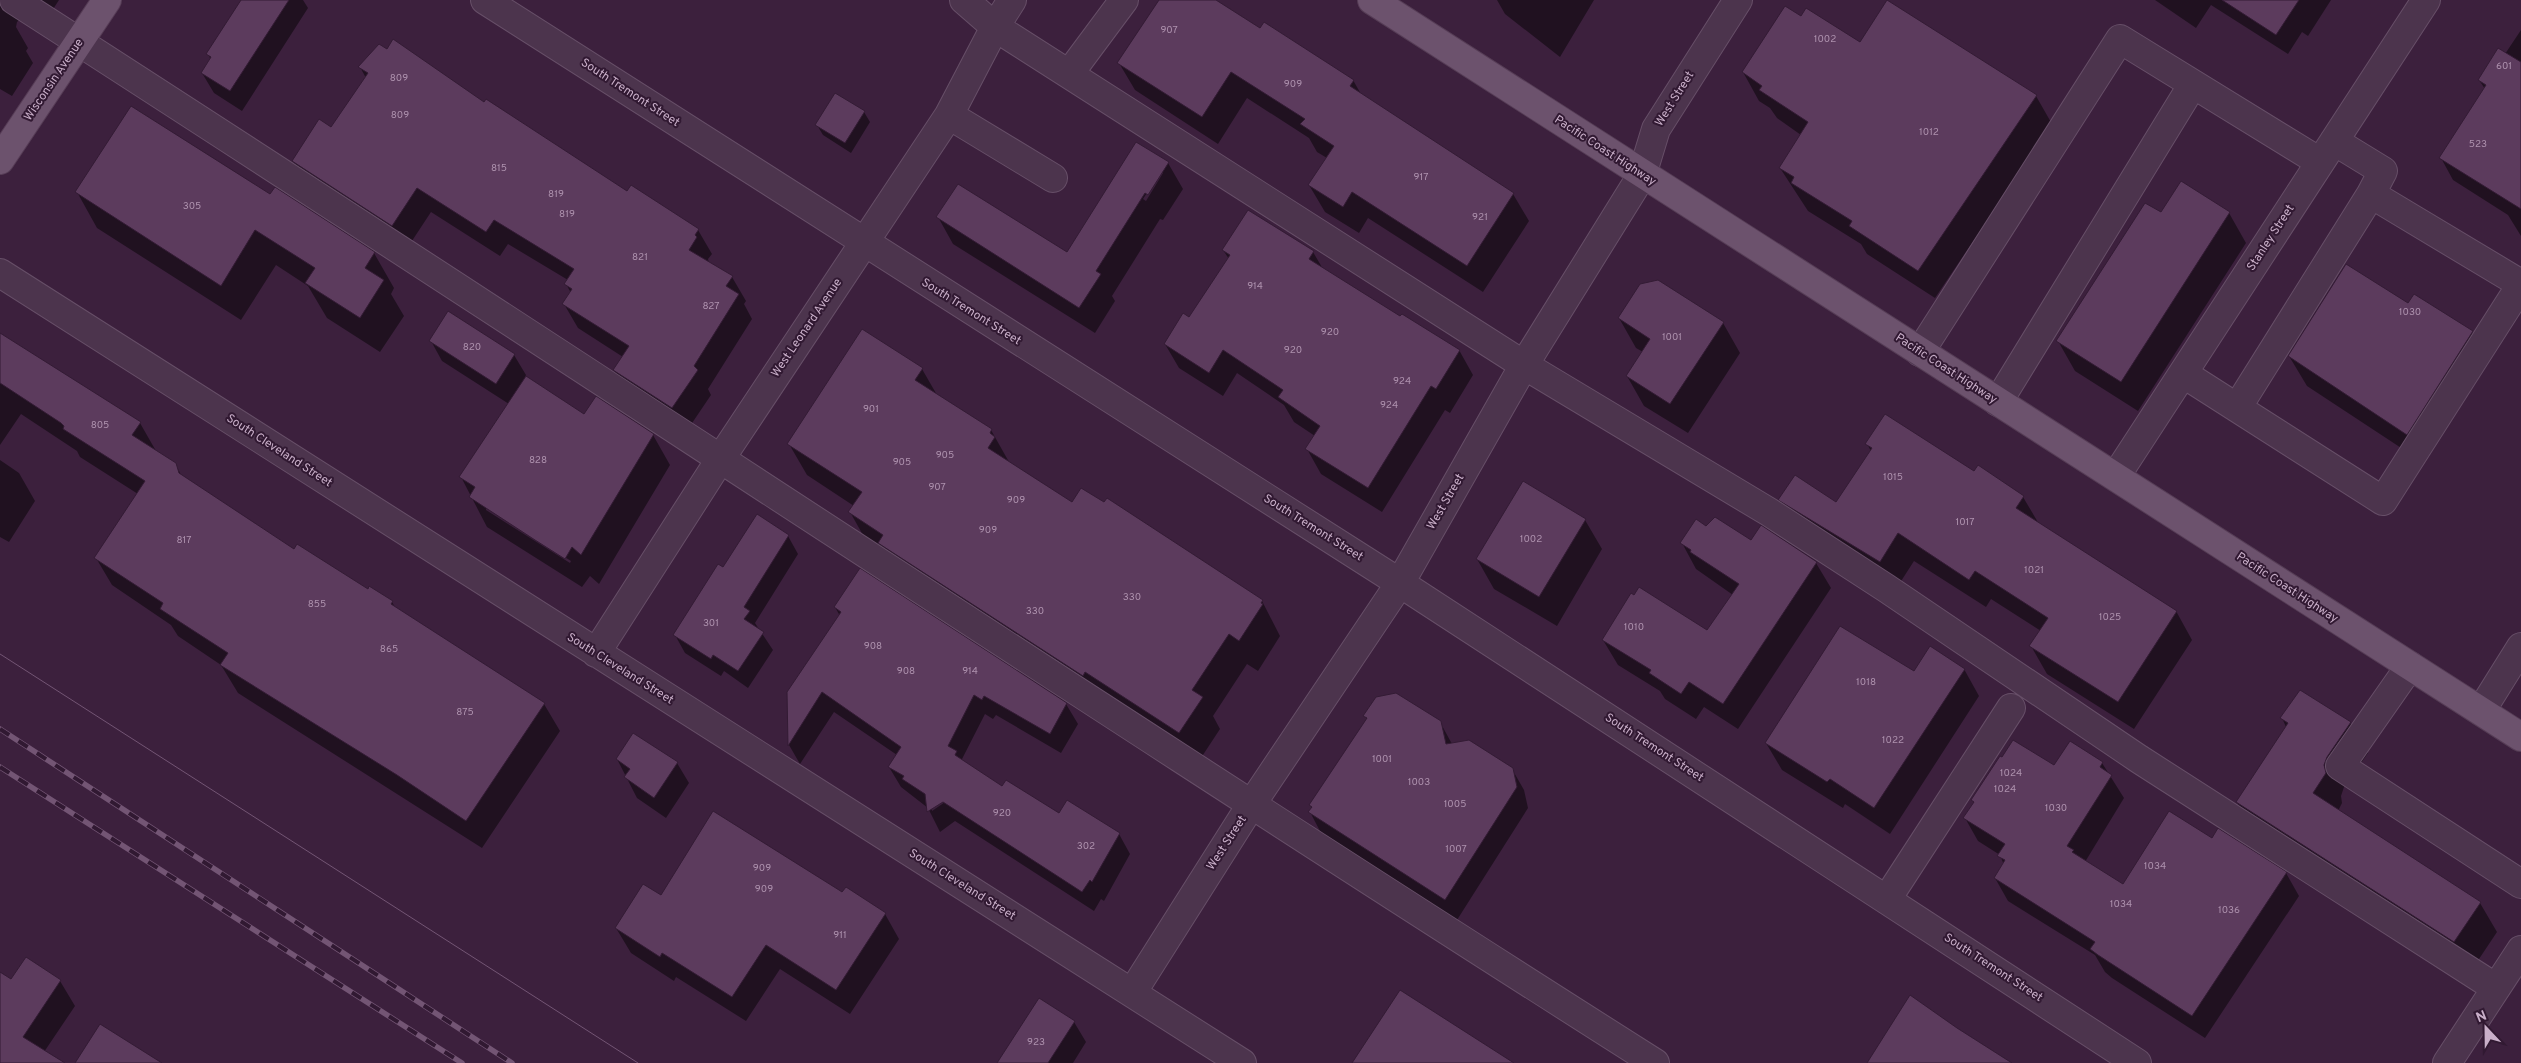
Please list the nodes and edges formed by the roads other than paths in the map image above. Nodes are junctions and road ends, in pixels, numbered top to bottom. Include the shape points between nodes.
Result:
1 (14, 0) edge
2 (107, 0) edge
3 (964, 0) edge
4 (1012, 0) edge
5 (1124, 0) edge
6 (1372, 0) edge
7 (1738, 0) edge
8 (2426, 0) edge
9 (494, 2) edge
10 (995, 27) junction
11 (80, 42) junction
12 (1069, 74) junction
13 (2193, 84) junction
14 (949, 115) junction
15 (2327, 151) junction
16 (0, 160) edge
17 (1642, 175) junction
18 (1053, 178) dead end
19 (2371, 194) junction
20 (864, 243) junction
21 (0, 272) edge
22 (2521, 284) edge
23 (1920, 352) junction
24 (1524, 365) junction
25 (2184, 374) junction
26 (1998, 402) junction
27 (2237, 408) junction
28 (721, 458) junction
29 (2116, 476) junction
30 (1400, 583) junction
31 (2521, 646) edge
32 (596, 653) junction
33 (2410, 666) junction
34 (2011, 708) dead end
35 (2481, 711) junction
36 (2521, 738) edge
37 (1252, 806) junction
38 (2521, 884) edge
39 (1888, 899) junction
40 (2521, 950) edge
41 (2496, 988) junction
42 (1132, 993) junction
43 (1242, 1063) edge
44 (1656, 1063) edge
45 (2137, 1063) edge
46 (2447, 1063) edge

1 - 11 street
2 - 11 main road, Wisconsin Avenue
3 - 10 street
4 - 10 street, West Leonard Avenue
5 - 12 street
6 - 17 main road, Pacific Coast Highway
7 - 17 street, West Street via 1656,129
8 - 15 street, Stanley Street
9 - 20 street, South Tremont Street
10 - 12 street
10 - 14 street, West Leonard Avenue
11 - 16 main road, Wisconsin Avenue
11 - 28 street
12 - 24 street
13 - 15 street
13 - 23 street via 2120,39
13 - 26 street
14 - 18 street
14 - 20 street, West Leonard Avenue
15 - 19 street via 2384,171
15 - 25 street, Stanley Street
17 - 23 main road, Pacific Coast Highway
17 - 24 street, West Street
19 - 22 street
19 - 27 street
20 - 28 street, West Leonard Avenue
20 - 30 street, South Tremont Street
21 - 32 street, South Cleveland Street
22 - 27 street via 2383,501
23 - 26 main road, Pacific Coast Highway
24 - 30 street, West Street
24 - 41 street via 1769,512 2139,759
25 - 27 street
25 - 29 street, Stanley Street
26 - 29 main road, Pacific Coast Highway
28 - 32 street, West Leonard Avenue
28 - 37 street
29 - 33 main road, Pacific Coast Highway
30 - 37 street, West Street
30 - 39 street, South Tremont Street
31 - 35 street
32 - 42 street, South Cleveland Street
33 - 35 main road, Pacific Coast Highway
33 - 38 street via 2340,766
34 - 39 street
35 - 36 main road, Pacific Coast Highway
37 - 42 street, West Street
37 - 44 street
39 - 45 street, South Tremont Street
40 - 41 street
41 - 46 street
42 - 43 street, South Cleveland Street

